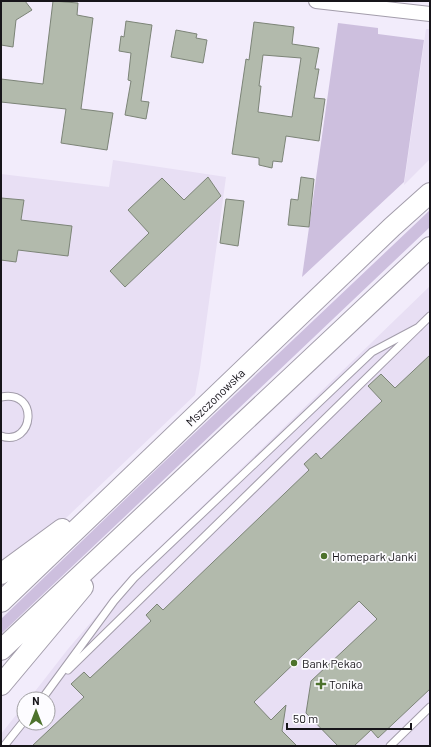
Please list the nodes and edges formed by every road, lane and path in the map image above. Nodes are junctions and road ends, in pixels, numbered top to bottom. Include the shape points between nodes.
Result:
1 (316, 1) edge
2 (430, 14) edge
3 (430, 193) edge
4 (430, 247) edge
5 (430, 316) edge
6 (419, 326) junction
7 (1, 397) edge
8 (1, 437) edge
9 (125, 483) junction
10 (155, 504) junction
11 (1, 574) edge
12 (1, 602) edge
13 (1, 650) edge
14 (57, 679) junction
15 (1, 685) edge
16 (48, 691) edge
17 (430, 707) edge
18 (16, 731) edge
19 (4, 746) edge
20 (390, 746) edge

1 - 2 street
3 - 9 main road, Mszczonowska via 386,232
4 - 10 main road
5 - 6 lane
6 - 14 lane
6 - 14 lane via 372,352 134,578
7 - 8 lane via 12,396 23,402 29,419 27,426 18,435
9 - 11 main road
9 - 12 main road, Mszczonowska
10 - 13 main road
10 - 15 main road
14 - 16 lane
17 - 20 lane
18 - 19 lane

